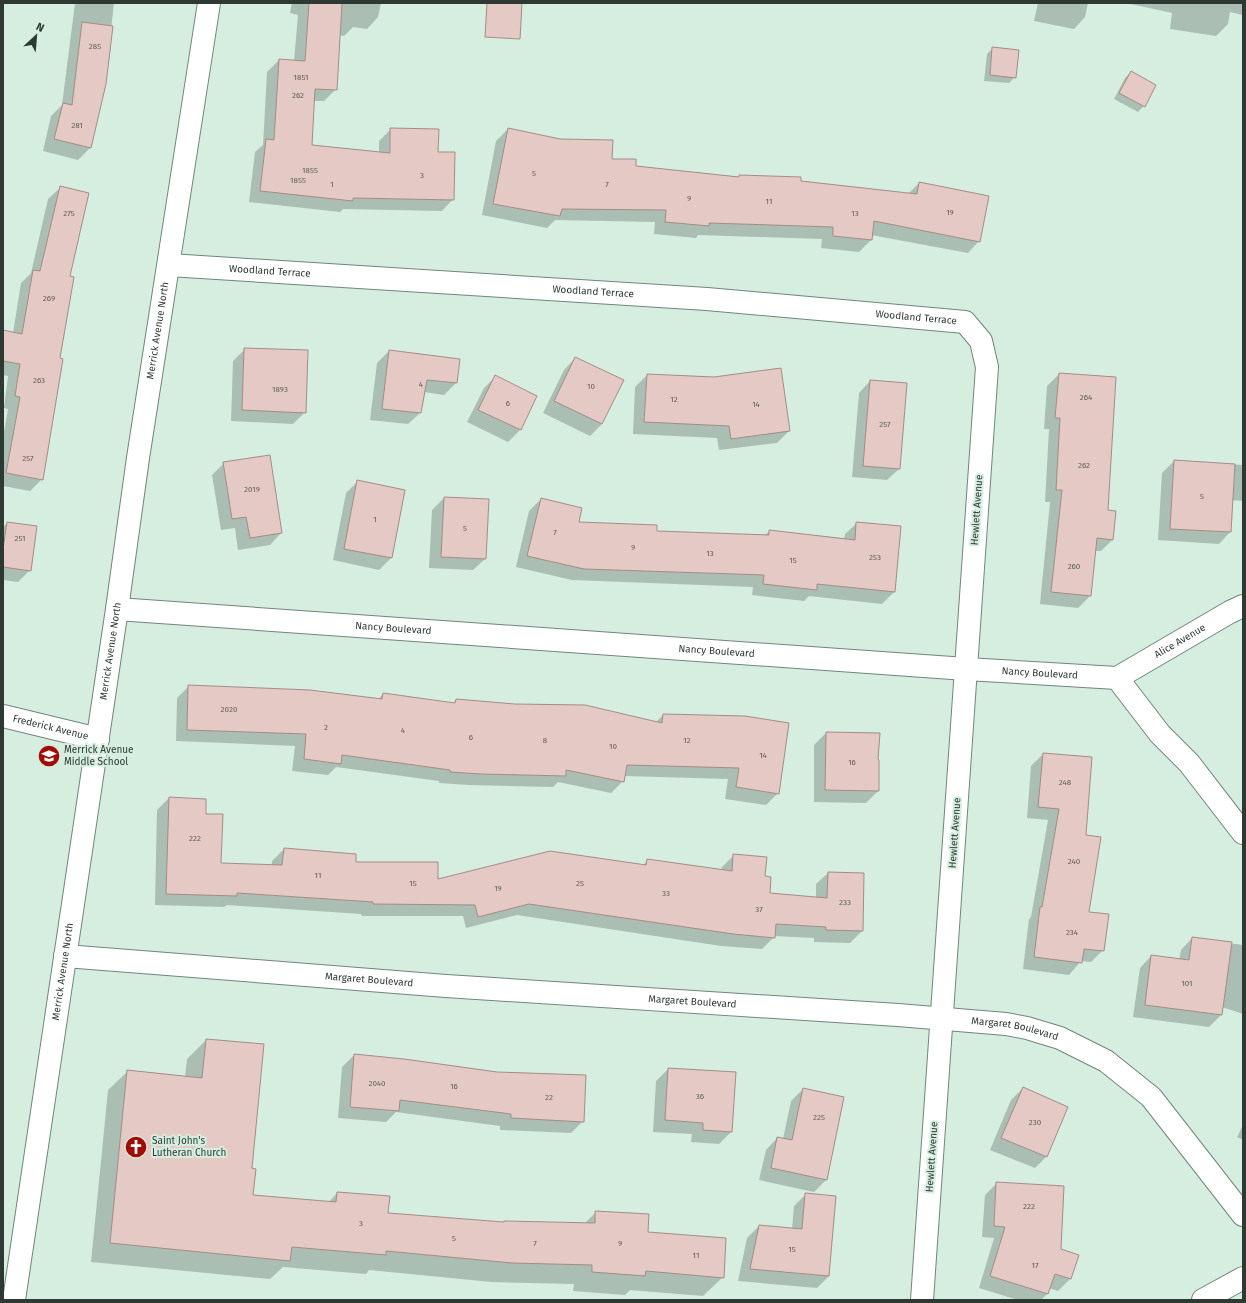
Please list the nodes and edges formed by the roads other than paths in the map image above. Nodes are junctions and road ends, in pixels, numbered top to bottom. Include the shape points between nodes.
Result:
1 (209, 3) edge
2 (169, 265) junction
3 (987, 367) joint
4 (1243, 606) edge
5 (117, 609) junction
6 (966, 669) junction
7 (1117, 678) junction
8 (3, 716) edge
9 (98, 739) junction
10 (1243, 833) edge
11 (65, 956) junction
12 (942, 1019) junction
13 (1243, 1215) edge
14 (1243, 1278) edge
15 (14, 1300) edge
16 (922, 1300) edge
17 (1203, 1300) edge

1 - 2 street, Merrick Avenue North
2 - 3 street, Woodland Terrace via 707,299 965,322 981,341
2 - 5 street, Merrick Avenue North
3 - 6 street, Hewlett Avenue
4 - 7 street, Alice Avenue
5 - 6 street, Nancy Boulevard
5 - 9 street, Merrick Avenue North
6 - 7 street, Nancy Boulevard
6 - 12 street, Hewlett Avenue
7 - 10 street via 1160,734 1189,763
8 - 9 street, Frederick Avenue
9 - 11 street, Merrick Avenue North
11 - 12 street, Margaret Boulevard via 446,986
11 - 15 street, Merrick Avenue North
12 - 13 street, Margaret Boulevard via 1027,1028 1060,1038 1106,1061 1151,1097
12 - 16 street, Hewlett Avenue
14 - 17 street

